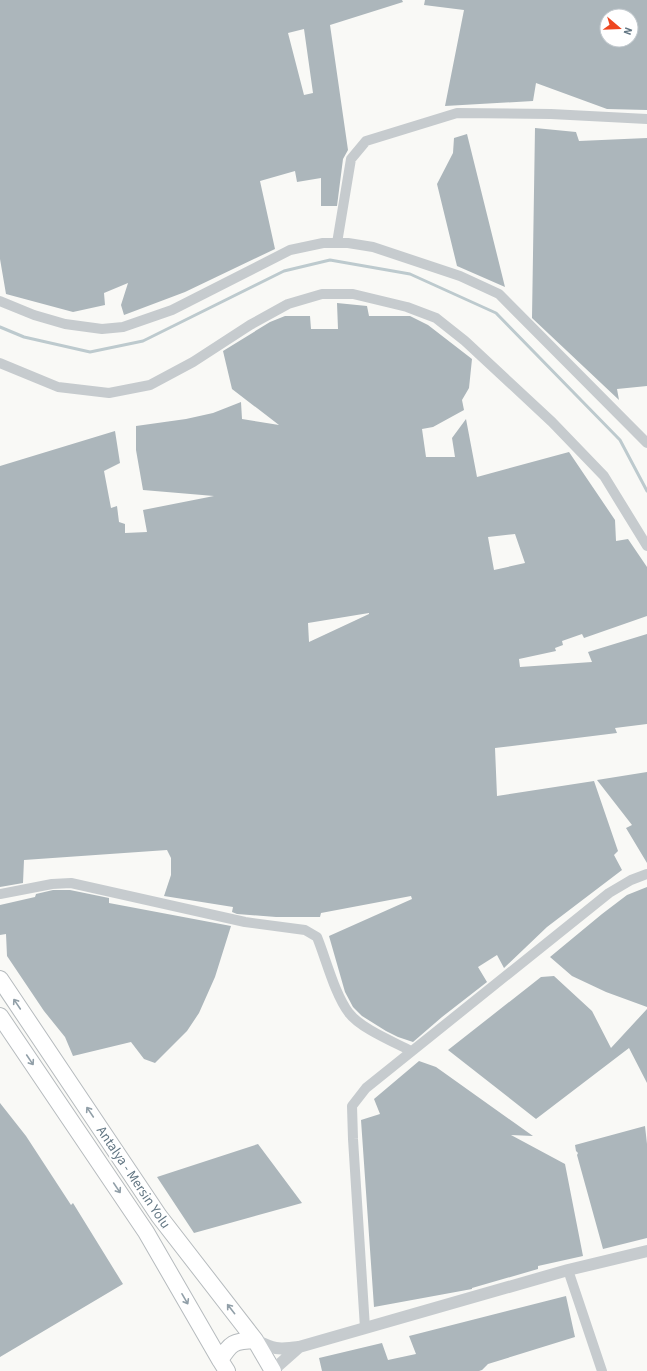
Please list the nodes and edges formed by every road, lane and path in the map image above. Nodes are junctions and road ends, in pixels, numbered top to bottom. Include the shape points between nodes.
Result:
1 (647, 119) edge
2 (337, 243) junction
3 (0, 301) edge
4 (0, 363) edge
5 (647, 443) edge
6 (647, 546) edge
7 (647, 874) edge
8 (0, 894) edge
9 (0, 979) edge
10 (0, 1016) edge
11 (412, 1052) junction
12 (647, 1251) edge
13 (568, 1270) junction
14 (364, 1328) junction
15 (254, 1340) junction
16 (299, 1347) junction
17 (220, 1367) edge
18 (272, 1371) edge
19 (602, 1371) edge

1 - 2 street via 457,113 366,141 351,159
2 - 3 street via 323,243 290,250 172,310 123,327 102,329 66,324 34,315
2 - 5 street via 373,247 460,276 499,294
4 - 6 street via 58,387 109,393 150,385 288,304 322,294 353,294 407,307 436,318 465,341 552,422 604,476
7 - 11 street via 609,893
8 - 11 street via 71,883 245,922 305,930 317,937 349,1014 364,1026
15 -> 9 highway, Antalya - Mersin Yolu via 159,1216
10 -> 17 highway, Antalya - Mersin Yolu via 146,1232
11 - 14 street via 366,1088 352,1106
12 - 13 street
13 - 14 street
13 - 19 street
14 - 16 street
15 - 16 street via 282,1350
15 - 17 highway via 233,1344 228,1348
15 - 18 highway, Antalya - Mersin Yolu
16 - 18 street

